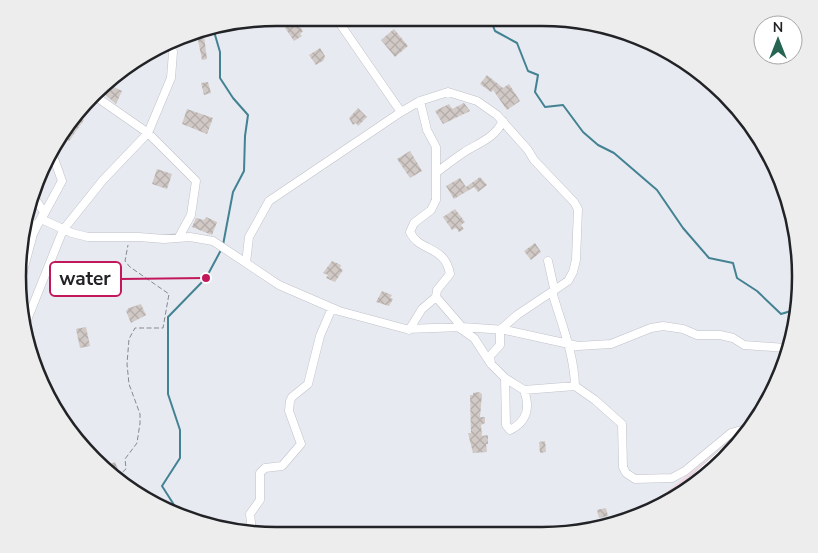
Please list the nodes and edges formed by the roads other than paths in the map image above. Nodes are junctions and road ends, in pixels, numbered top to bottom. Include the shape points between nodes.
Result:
1 (342, 26) edge
2 (173, 52) dead end
3 (100, 100) edge
4 (420, 101) junction
5 (401, 112) junction
6 (503, 121) junction
7 (148, 133) junction
8 (53, 163) edge
9 (437, 172) junction
10 (38, 203) edge
11 (40, 220) junction
12 (33, 222) edge
13 (64, 230) junction
14 (180, 237) junction
15 (27, 254) edge
16 (548, 261) dead end
17 (246, 263) junction
18 (554, 288) junction
19 (436, 298) junction
20 (332, 308) junction
21 (29, 315) edge
22 (460, 327) junction
23 (409, 330) junction
24 (500, 330) junction
25 (567, 343) junction
26 (781, 348) edge
27 (491, 364) junction
28 (505, 378) junction
29 (575, 386) junction
30 (541, 388) junction
31 (524, 390) junction
32 (528, 401) junction
33 (739, 431) edge
34 (251, 525) edge

1 - 5 street
2 - 7 street via 171,78
3 - 7 street
4 - 5 street
4 - 6 street via 448,92 460,94 477,101
4 - 9 street via 427,130 436,146
5 - 17 street via 269,201 249,237
6 - 9 street via 488,139
6 - 18 street via 578,209 573,272 568,281
7 - 13 street via 102,180
7 - 14 street via 196,181 191,215
8 - 11 street via 62,181
9 - 19 street via 436,200 431,210 414,223 410,232 414,239 442,255 449,267 450,274 437,290
10 - 11 street via 42,208
11 - 12 street
11 - 13 street
11 - 15 street
13 - 14 street via 88,237
13 - 21 street
14 - 17 street via 214,241
16 - 18 street
17 - 20 street via 279,286
18 - 24 street
18 - 25 street via 553,295
19 - 22 street
19 - 23 street via 422,308
20 - 23 street
20 - 34 street via 320,336 308,384 290,402 289,411 301,444 282,466 265,468 260,473 260,500 250,514
22 - 23 street
22 - 24 street
22 - 27 street via 474,338
24 - 25 street
24 - 27 street via 500,345 490,356
25 - 26 street via 578,346 611,344 657,326 683,329 697,335 720,335 744,344
25 - 29 street via 573,356
27 - 28 street
28 - 31 street
28 - 32 street via 506,425 510,430 528,414
29 - 30 street
29 - 33 street via 622,424 623,466 626,473 635,479 672,478 731,433
30 - 31 street
30 - 32 street
31 - 32 street

